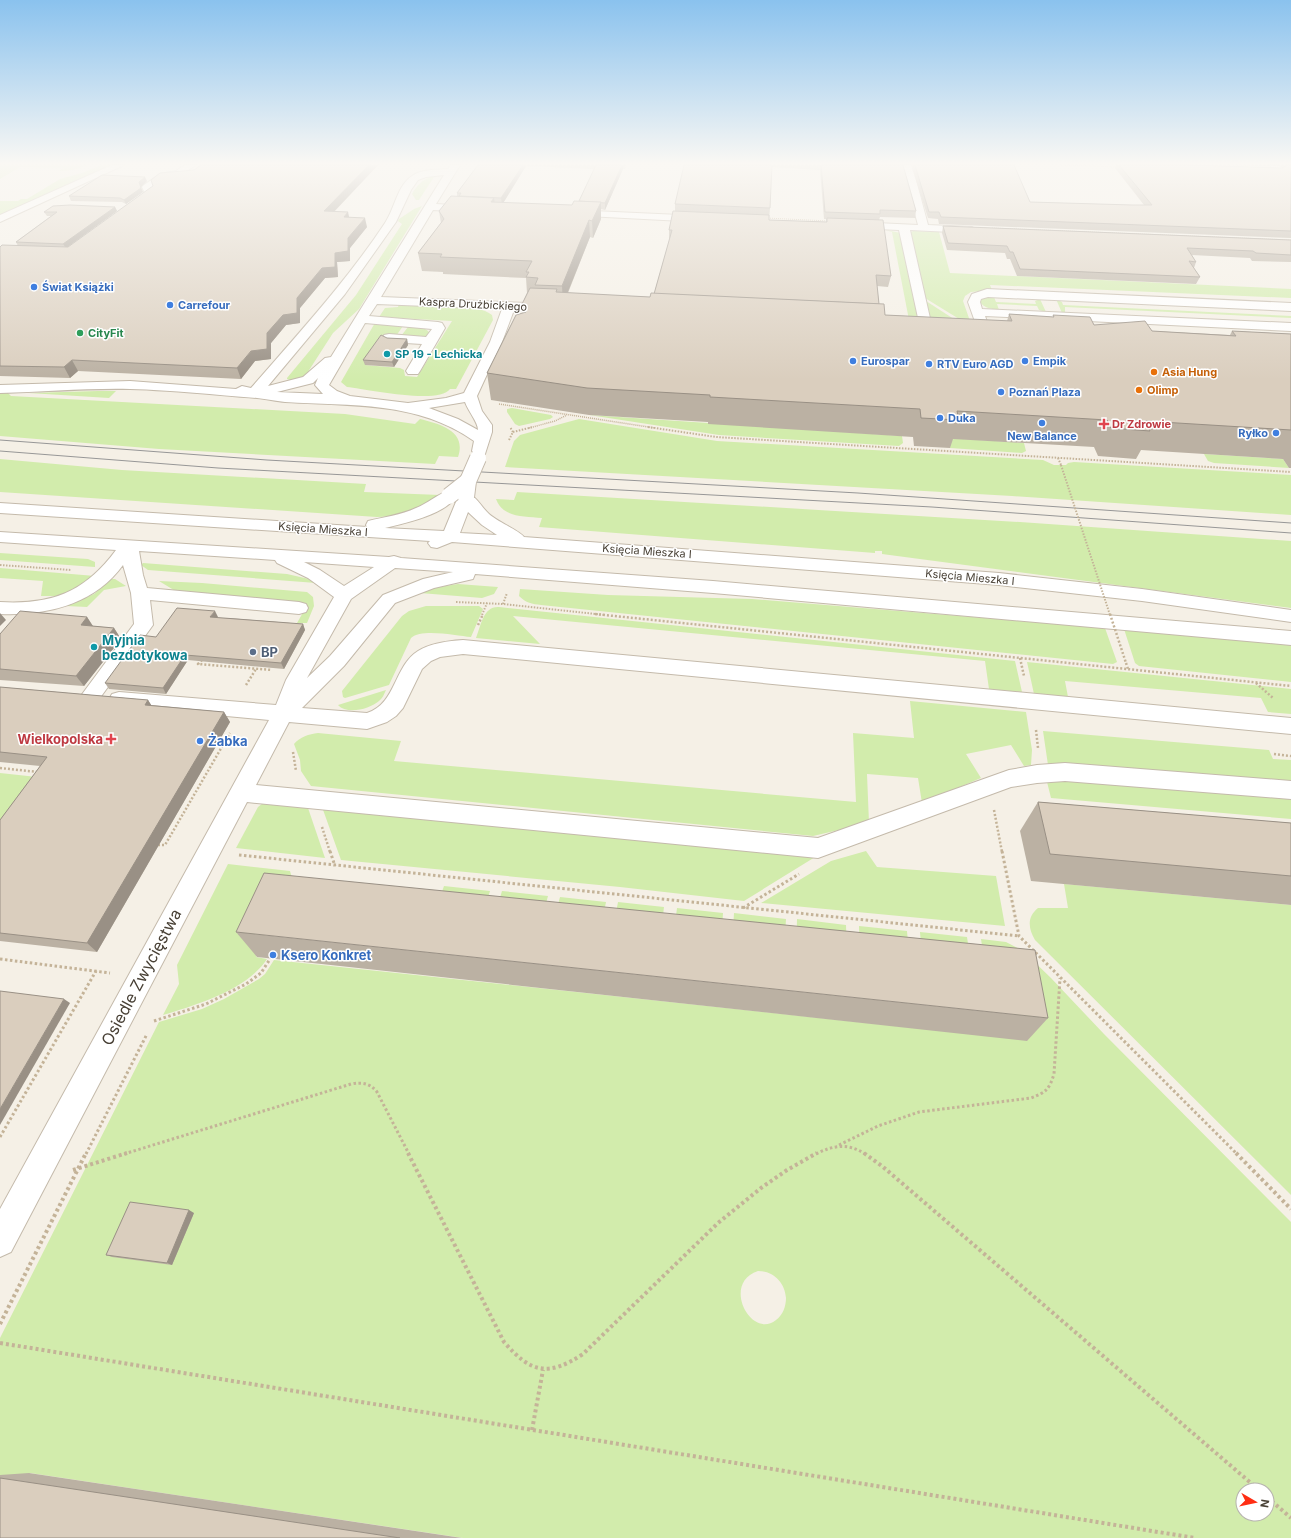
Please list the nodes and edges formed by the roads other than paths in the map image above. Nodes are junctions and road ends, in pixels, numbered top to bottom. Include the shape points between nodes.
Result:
1 (380, 237) edge
2 (412, 237) edge
3 (906, 237) edge
4 (374, 300) junction
5 (510, 306) junction
6 (1291, 307) edge
7 (564, 309) edge
8 (978, 312) junction
9 (361, 319) junction
10 (910, 326) edge
11 (926, 327) junction
12 (941, 327) edge
13 (1291, 327) edge
14 (969, 329) edge
15 (984, 330) junction
16 (997, 330) edge
17 (389, 338) edge
18 (511, 338) edge
19 (430, 341) junction
20 (496, 342) junction
21 (342, 352) junction
22 (413, 371) dead end
23 (140, 377) edge
24 (0, 389) edge
25 (113, 394) dead end
26 (254, 394) junction
27 (470, 396) junction
28 (352, 400) junction
29 (405, 406) junction
30 (482, 440) junction
31 (467, 489) junction
32 (0, 508) edge
33 (352, 531) junction
34 (0, 537) edge
35 (450, 537) junction
36 (525, 542) junction
37 (129, 545) junction
38 (274, 555) junction
39 (390, 563) junction
40 (489, 570) junction
41 (140, 593) junction
42 (344, 596) junction
43 (389, 599) junction
44 (299, 608) dead end
45 (12, 611) edge
46 (1291, 616) edge
47 (1291, 638) edge
48 (283, 714) junction
49 (1291, 726) edge
50 (1291, 790) edge
51 (240, 792) junction
52 (0, 1241) edge

1 - 26 street via 341,291
2 - 4 street
3 - 11 street
4 - 5 street, Kaspra Drużbickiego
4 - 9 street
5 - 7 street, Kaspra Drużbickiego
5 - 20 street via 508,321
6 - 8 street via 987,293 975,299
8 - 13 street
8 - 15 street
9 - 19 street via 438,326
9 - 21 street
10 - 11 street
11 - 12 street
14 - 15 street
15 - 16 street
17 - 19 street
18 - 20 street
19 - 22 street
20 - 27 street
21 - 26 street via 308,380
21 - 28 street via 322,385 335,396
23 - 26 street via 208,380
24 - 26 street via 130,385
25 - 26 street via 192,398
26 - 28 street via 280,398
27 - 29 street via 446,402
27 - 30 street via 486,425
28 - 29 street
29 - 30 street via 460,425
30 - 31 street, bridge
31 - 33 street, bridge via 412,517
31 - 35 street
31 - 36 street via 476,511 486,521
32 - 33 street, Księcia Mieszka I
33 - 35 street, Księcia Mieszka I
33 - 39 street via 374,544
34 - 37 street
35 - 36 street, Księcia Mieszka I
35 - 39 street
35 - 40 street via 456,551 468,561
36 - 46 street, Księcia Mieszka I via 999,579 1150,596
37 - 38 street
37 - 41 street
37 - 45 street via 108,573 84,592 62,601
38 - 39 street
38 - 42 street via 314,574
39 - 40 street
39 - 42 street
39 - 43 street
40 - 43 street via 430,583
40 - 47 street via 854,598
41 - 44 street
41 - 48 street via 144,625 82,696
42 - 48 street, Osiedle Zwycięstwa via 296,680
43 - 48 street, Osiedle Zwycięstwa via 337,661
48 - 49 street via 367,721 377,719 387,714 394,706 417,661 434,651 463,647
48 - 51 street, Osiedle Zwycięstwa
50 - 51 street via 1065,772 1037,774 1009,779 818,848
51 - 52 street, Osiedle Zwycięstwa

